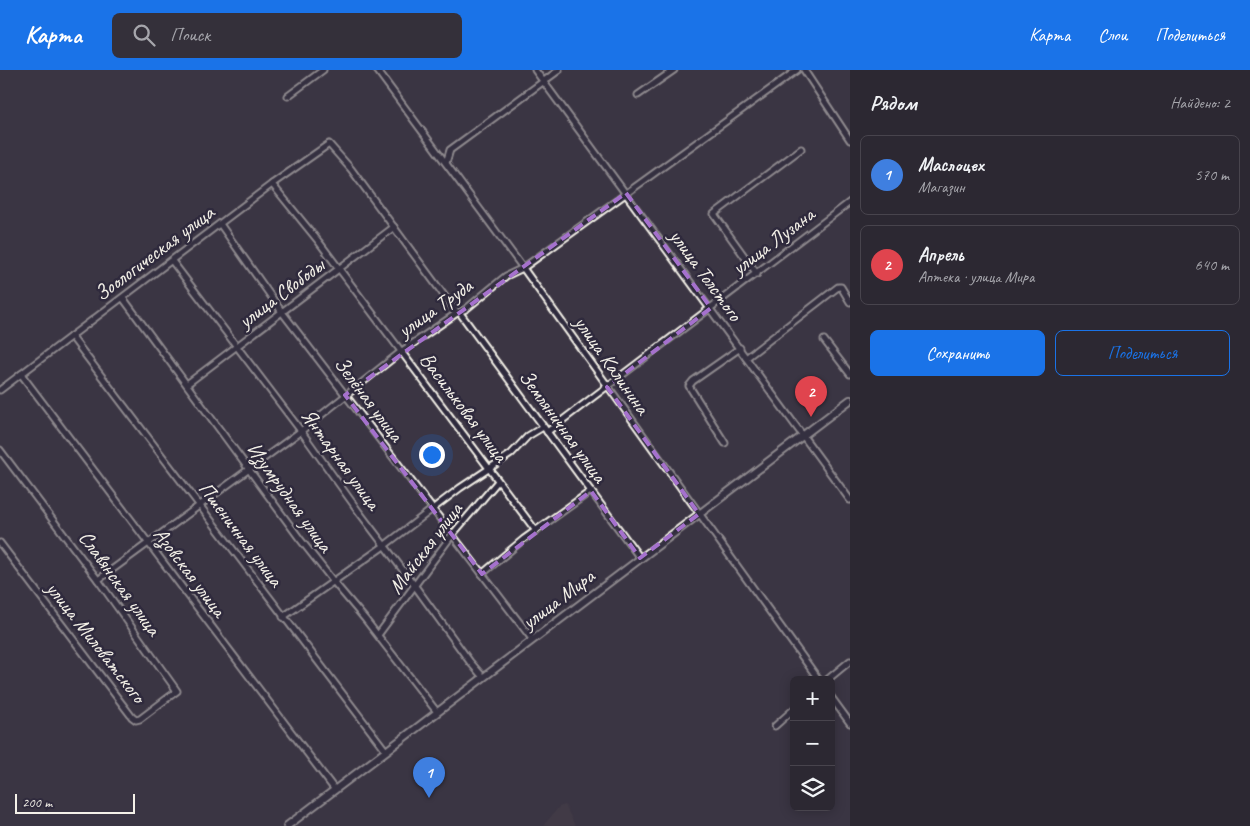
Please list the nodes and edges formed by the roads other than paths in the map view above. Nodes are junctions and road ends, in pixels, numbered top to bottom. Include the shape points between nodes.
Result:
1 (323, 70) edge
2 (377, 70) edge
3 (535, 70) edge
4 (559, 70) edge
5 (674, 70) edge
6 (797, 70) edge
7 (804, 70) edge
8 (544, 81) junction
9 (638, 95) dead end
10 (288, 96) dead end
11 (850, 140) edge
12 (329, 144) joint
13 (801, 150) dead end
14 (446, 163) junction
15 (272, 184) junction
16 (626, 193) junction
17 (850, 202) edge
18 (220, 224) junction
19 (394, 227) junction
20 (172, 261) junction
21 (523, 268) junction
22 (339, 269) junction
23 (757, 274) junction
24 (122, 298) junction
25 (850, 302) edge
26 (711, 308) junction
27 (282, 312) junction
28 (459, 313) junction
29 (71, 336) junction
30 (824, 340) dead end
31 (237, 346) junction
32 (740, 348) junction
33 (402, 351) junction
34 (746, 358) junction
35 (21, 374) junction
36 (850, 374) edge
37 (187, 384) junction
38 (607, 387) junction
39 (0, 390) edge
40 (345, 395) junction
41 (850, 400) edge
42 (545, 430) junction
43 (301, 431) junction
44 (804, 435) junction
45 (725, 443) dead end
46 (0, 450) edge
47 (489, 468) junction
48 (250, 470) junction
49 (498, 481) junction
50 (591, 491) junction
51 (850, 500) edge
52 (200, 506) junction
53 (432, 509) junction
54 (699, 514) junction
55 (536, 531) junction
56 (452, 535) junction
57 (0, 543) edge
58 (148, 544) junction
59 (384, 546) junction
60 (640, 558) junction
61 (482, 574) junction
62 (98, 580) junction
63 (333, 581) junction
64 (415, 586) junction
65 (283, 617) junction
66 (378, 635) junction
67 (532, 639) junction
68 (850, 661) edge
69 (816, 676) edge
70 (832, 676) edge
71 (483, 677) junction
72 (177, 690) joint
73 (835, 702) edge
74 (437, 712) junction
75 (790, 713) edge
76 (850, 723) edge
77 (775, 726) dead end
78 (386, 751) junction
79 (334, 790) junction
80 (287, 826) edge

1 - 10 street
2 - 14 street, улица Калинина
3 - 8 street, улица Толстого
4 - 8 street
5 - 9 street
6 - 16 street, улица Труда
7 - 11 street
8 - 14 street via 450,150
8 - 16 street, улица Толстого
12 - 15 street, Зоологическая улица
12 - 19 street, Земляничная улица
13 - 23 street via 714,214
14 - 21 street, улица Калинина
15 - 18 street, Зоологическая улица
15 - 22 street, Васильковая улица
16 - 21 street, улица Труда
16 - 26 street, улица Толстого
17 - 23 street, улица Лузана
18 - 20 street, Зоологическая улица
18 - 27 street, Зелёная улица
19 - 22 street, улица Свободы
19 - 28 street, Земляничная улица
20 - 24 street, Зоологическая улица
20 - 31 street, Янтарная улица
21 - 28 street, улица Труда via 506,276
21 - 38 street, улица Калинина
22 - 27 street, улица Свободы
22 - 33 street, Васильковая улица
23 - 26 street, улица Лузана
24 - 29 street, Зоологическая улица
24 - 37 street, Изумрудная улица
25 - 34 street via 838,287
26 - 32 street, улица Толстого
26 - 38 street, улица Лузана
27 - 31 street, улица Свободы
27 - 40 street, Зелёная улица
28 - 33 street, улица Труда
28 - 42 street, Земляничная улица
29 - 35 street, Зоологическая улица
29 - 52 street, Пшеничная улица
30 - 36 street
31 - 37 street, улица Свободы
31 - 43 street, Янтарная улица
32 - 34 street, улица Толстого
32 - 45 street via 689,386
33 - 40 street, улица Труда
33 - 47 street, Васильковая улица
34 - 44 street, улица Толстого
35 - 39 street, Зоологическая улица
35 - 58 street, Азовская улица
37 - 48 street, Изумрудная улица
38 - 42 street, улица Лузана
38 - 54 street, улица Калинина
40 - 43 street, улица Труда
40 - 53 street, Зелёная улица
41 - 44 main road, улица Мира
42 - 47 street, улица Лузана via 528,436 511,454
42 - 50 street, Земляничная улица
43 - 48 street, улица Труда
43 - 59 street, Янтарная улица
44 - 51 street, улица Толстого
44 - 54 main road, улица Мира
46 - 62 street, Славянская улица
47 - 49 street, Васильковая улица
47 - 53 street, улица Лузана
48 - 52 street, улица Труда
48 - 63 street, Изумрудная улица
49 - 55 street, Васильковая улица
49 - 56 street, Майская улица
50 - 55 street
50 - 60 street, Земляничная улица
52 - 58 street, улица Труда
52 - 65 street, Пшеничная улица
53 - 56 street, Зелёная улица
53 - 59 street, улица Лузана
54 - 60 main road, улица Мира
54 - 69 street, улица Калинина
55 - 61 street
56 - 61 street, Зелёная улица
56 - 64 street, Майская улица
57 - 72 street, улица Миловатского via 132,717 140,719
58 - 62 street, улица Труда
58 - 79 street, Азовская улица
59 - 63 street, улица Лузана
59 - 64 street, Янтарная улица
60 - 67 main road, улица Мира
61 - 67 street, Зелёная улица
62 - 72 street, Славянская улица
63 - 65 street, улица Лузана
63 - 66 street, Изумрудная улица
64 - 66 street, Майская улица
64 - 71 street, Янтарная улица
65 - 78 street, Пшеничная улица
66 - 74 street, Изумрудная улица
67 - 71 main road, улица Мира
68 - 70 street
71 - 74 main road, улица Мира
73 - 76 street
74 - 78 main road, улица Мира
75 - 77 street
78 - 79 main road, улица Мира
79 - 80 main road, улица Мира

